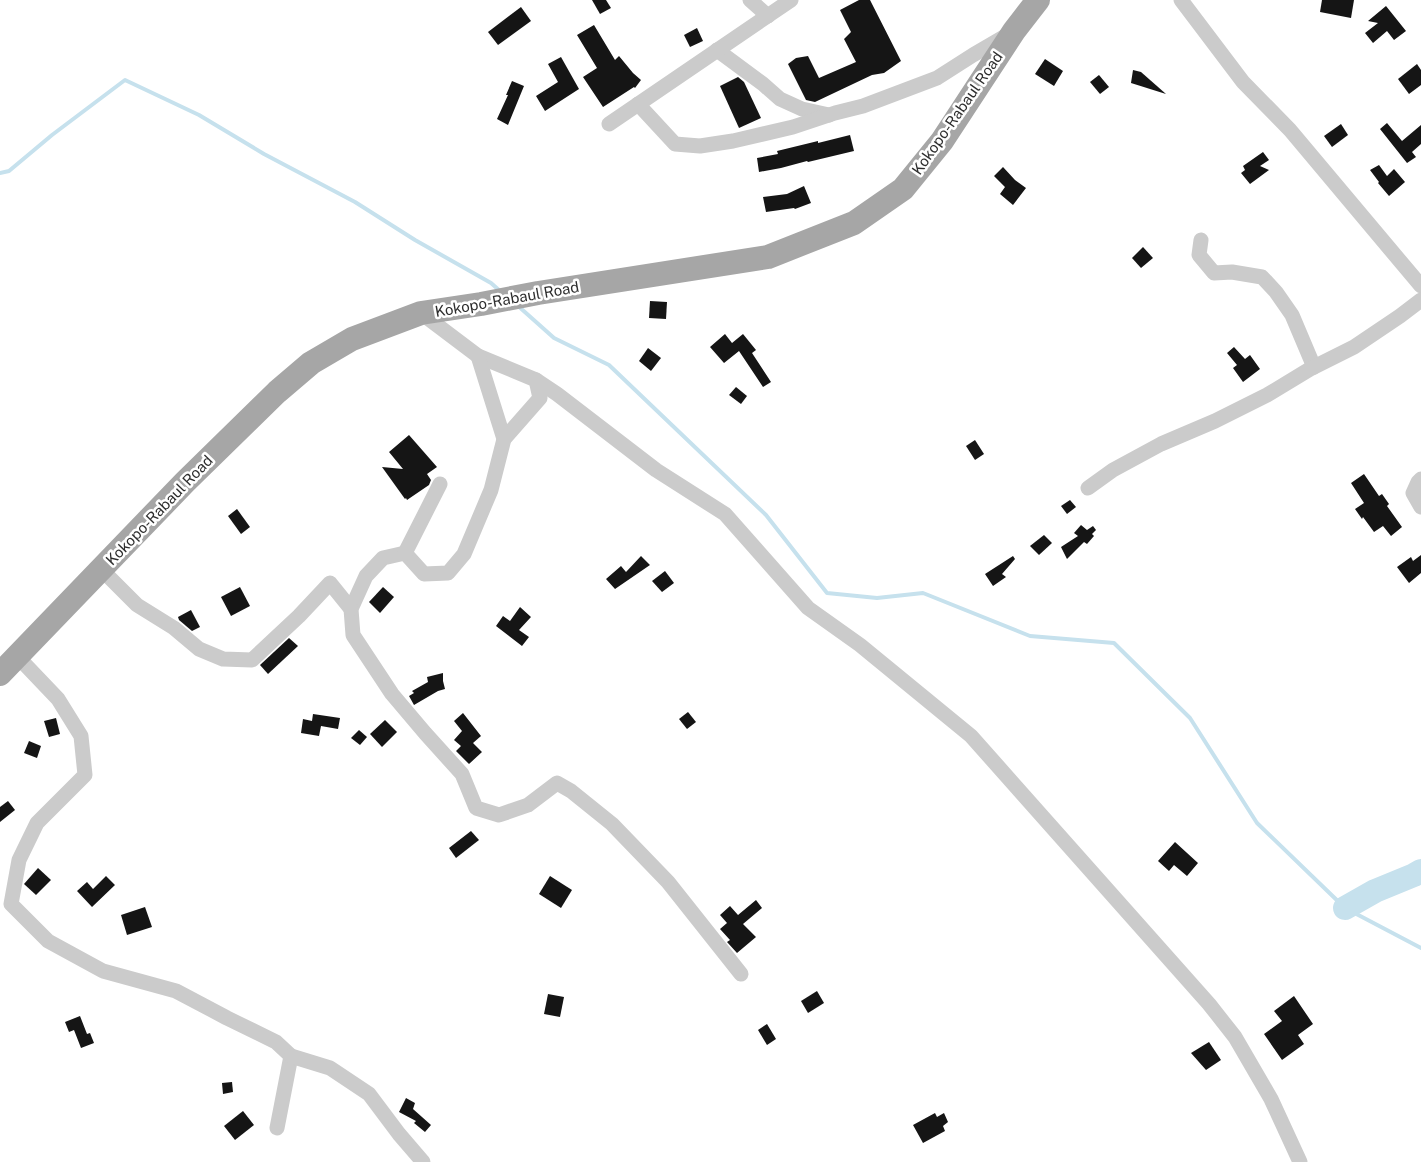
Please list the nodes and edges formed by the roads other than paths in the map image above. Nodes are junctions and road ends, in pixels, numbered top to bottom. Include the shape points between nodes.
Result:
1 (750, 0) edge
2 (791, 0) edge
3 (1038, 0) edge
4 (1181, 0) edge
5 (768, 16) junction
6 (1014, 31) junction
7 (717, 50) junction
8 (638, 104) junction
9 (830, 115) junction
10 (608, 124) dead end
11 (1201, 240) dead end
12 (1421, 286) edge
13 (1421, 300) edge
14 (422, 313) junction
15 (478, 356) junction
16 (1314, 367) junction
17 (536, 380) junction
18 (504, 439) junction
19 (1421, 480) edge
20 (440, 484) dead end
21 (1088, 488) dead end
22 (1421, 507) edge
23 (406, 553) junction
24 (101, 569) junction
25 (350, 609) junction
26 (17, 656) junction
27 (0, 674) edge
28 (741, 974) dead end
29 (291, 1056) junction
30 (277, 1128) dead end
31 (423, 1162) edge
32 (1300, 1162) edge

1 - 5 street
2 - 5 street
3 - 6 main road, Kokopo-Rabaul Road
4 - 12 street via 1243,82 1290,130
5 - 7 street
6 - 9 street via 937,78
6 - 14 main road, Kokopo-Rabaul Road via 942,141 903,189 854,223 768,257
7 - 8 street
7 - 9 street via 780,99 802,109
8 - 9 street via 675,144 700,146 792,127
8 - 10 street
11 - 16 street via 1200,255 1214,274 1232,272 1262,277 1276,292 1292,315
13 - 16 street via 1354,347
14 - 15 street
14 - 24 main road, Kokopo-Rabaul Road via 352,338 311,364 256,412
15 - 17 street
15 - 18 street
16 - 21 street via 1215,421 1161,444 1113,470
17 - 18 street via 540,398
17 - 32 street via 656,470 725,514 808,608 860,645 971,736 1235,1036 1271,1099
18 - 23 street via 491,490 464,554 448,573 424,574
19 - 22 street via 1413,493
20 - 23 street
23 - 25 street via 383,558 366,576
24 - 25 street via 137,605 174,628 199,649 223,659 252,660 330,583
24 - 26 main road, Kokopo-Rabaul Road
25 - 28 street via 353,635 392,694 462,774 476,808 499,815 528,804 557,783 571,791 612,824 668,882
26 - 27 main road, Kokopo-Rabaul Road
26 - 29 street via 58,699 81,736 85,775 37,823 19,860 11,904 48,942 103,971 176,991 276,1042
29 - 30 street
29 - 31 street via 330,1068 369,1094

